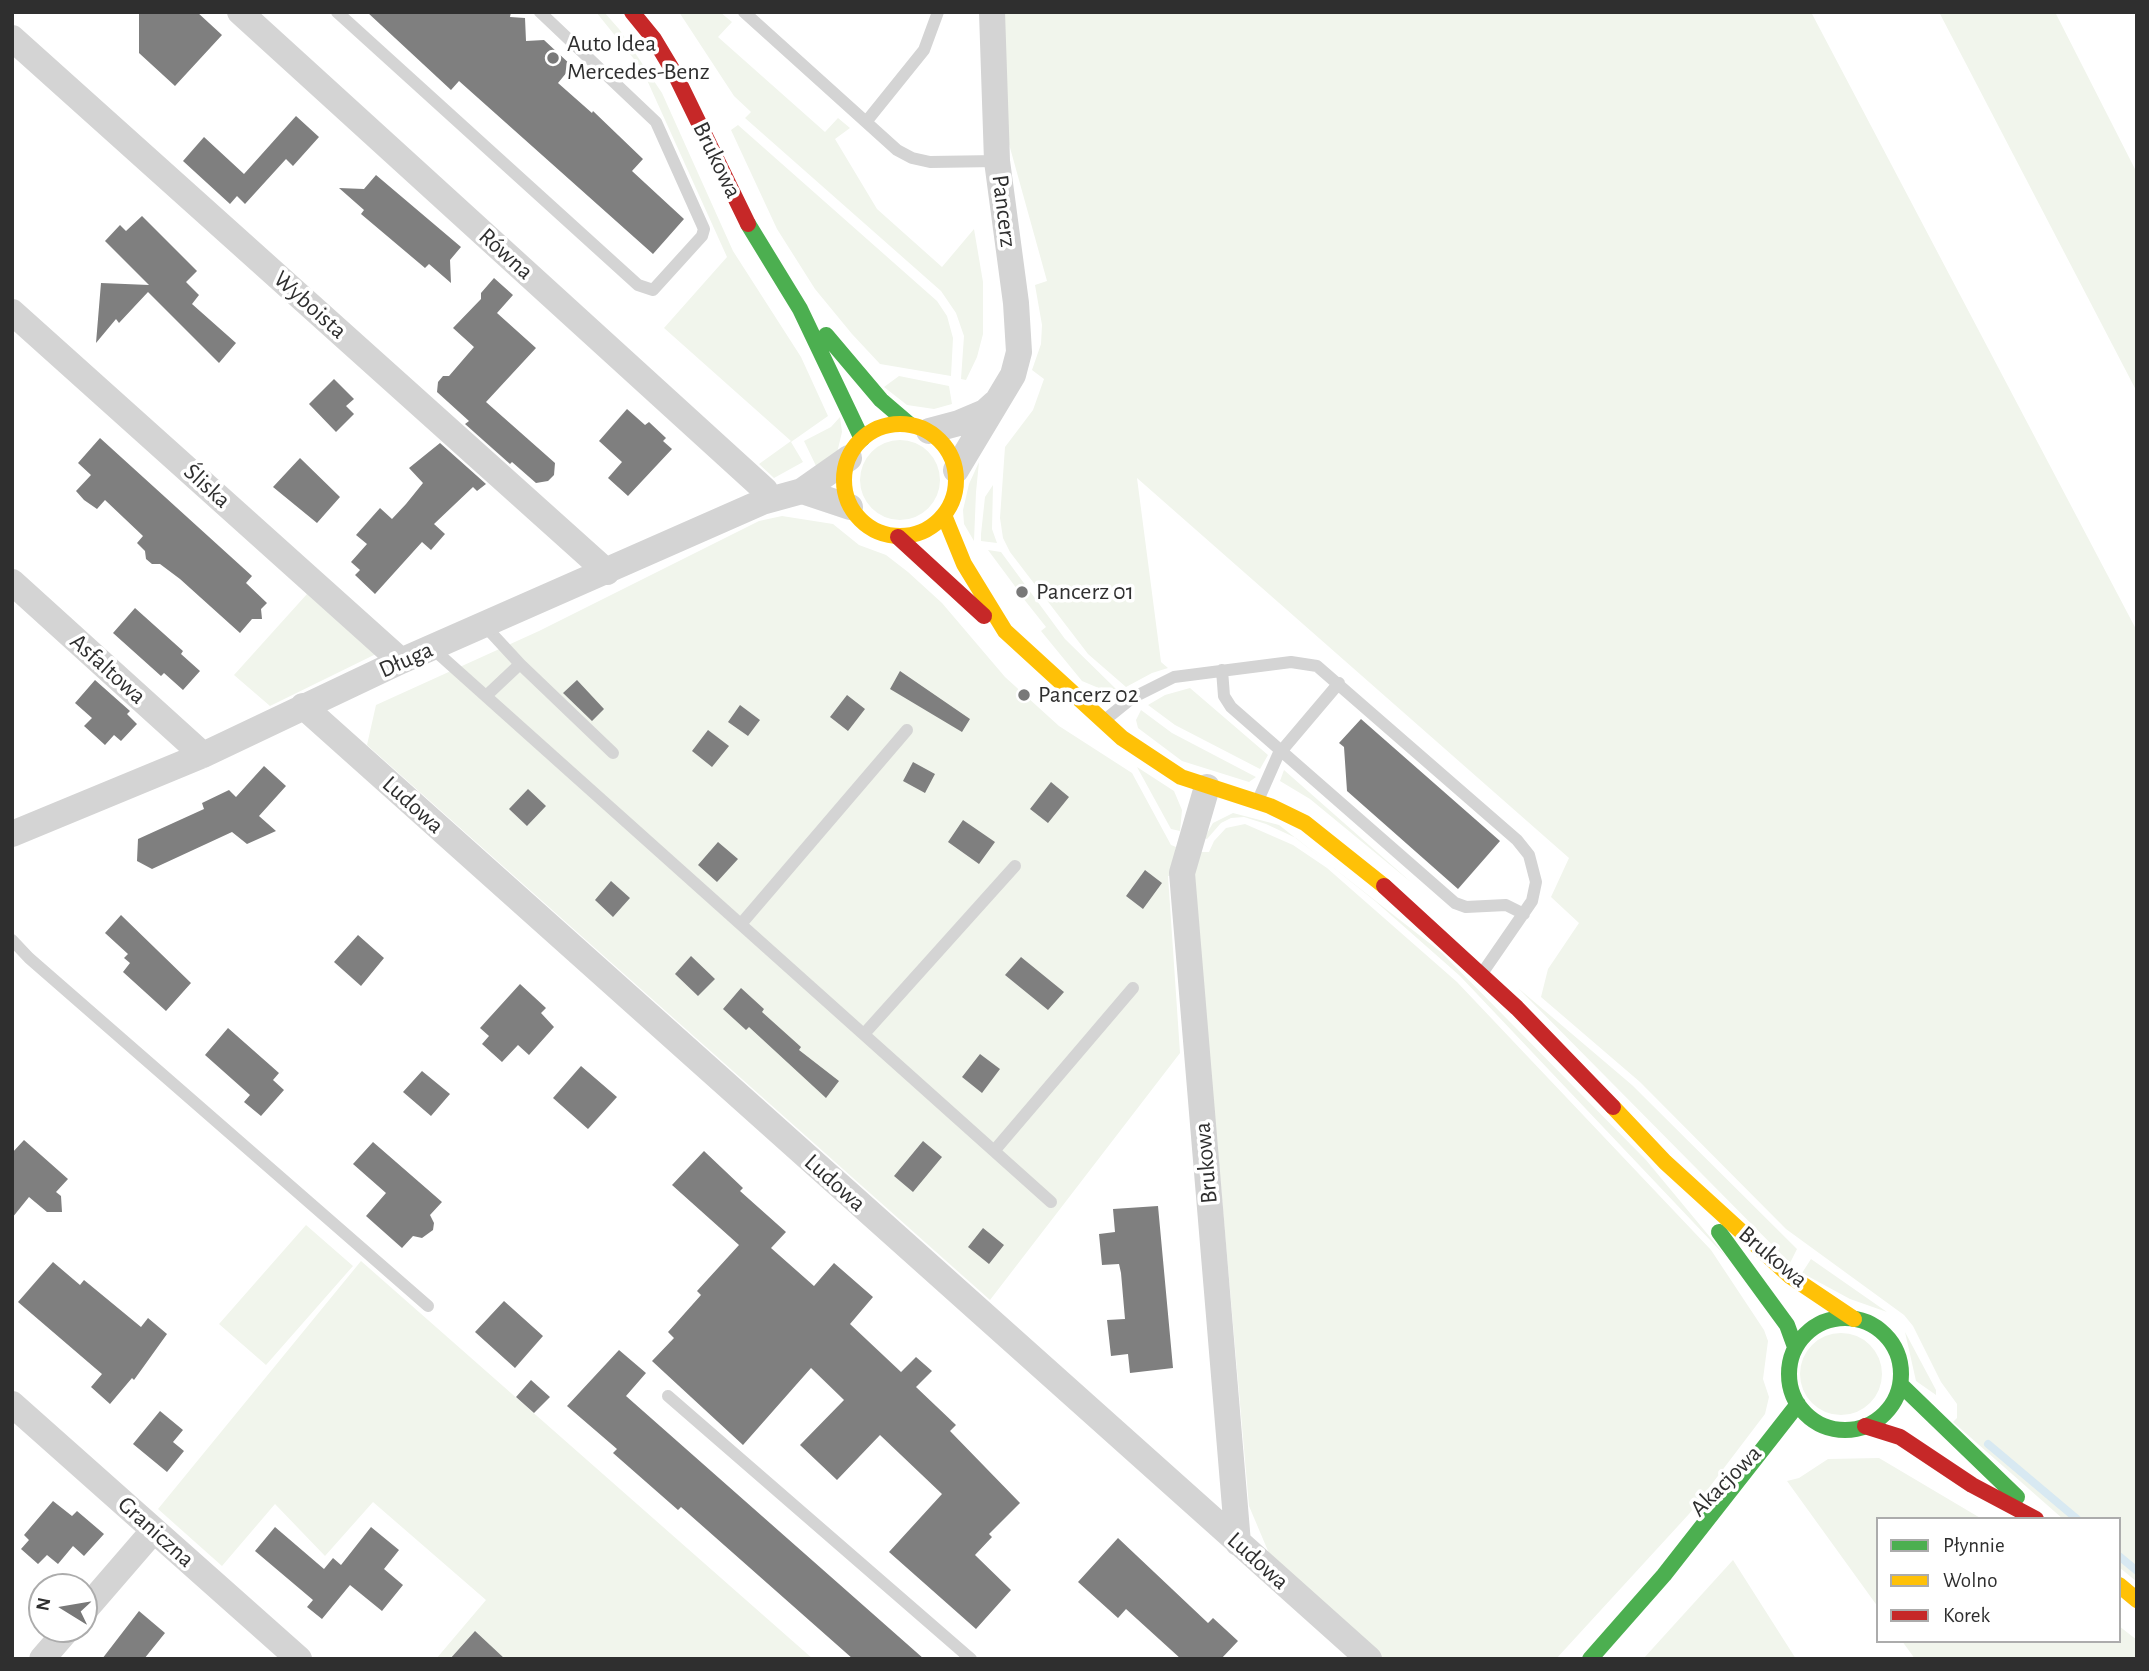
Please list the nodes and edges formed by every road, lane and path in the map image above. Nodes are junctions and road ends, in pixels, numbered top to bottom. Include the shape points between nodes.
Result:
1 (240, 12) edge
2 (337, 12) edge
3 (632, 12) edge
4 (744, 12) edge
5 (938, 12) edge
6 (992, 12) edge
7 (542, 13) edge
8 (12, 38) edge
9 (866, 122) junction
10 (997, 161) junction
11 (800, 309) junction
12 (12, 312) edge
13 (995, 403) junction
14 (919, 428) junction
15 (855, 449) junction
16 (956, 470) junction
17 (802, 491) junction
18 (769, 499) junction
19 (850, 507) junction
20 (944, 515) junction
21 (898, 537) junction
22 (607, 572) junction
23 (12, 582) edge
24 (484, 625) junction
25 (1005, 631) junction
26 (432, 648) junction
27 (401, 661) junction
28 (520, 664) junction
29 (1222, 670) junction
30 (1339, 683) junction
31 (486, 695) junction
32 (303, 706) junction
33 (1104, 722) junction
34 (907, 730) dead end
35 (1282, 750) junction
36 (613, 753) dead end
37 (203, 755) junction
38 (1207, 788) junction
39 (1257, 802) junction
40 (12, 834) edge
41 (1015, 866) dead end
42 (1524, 914) junction
43 (741, 924) junction
44 (12, 940) edge
45 (1481, 974) junction
46 (1133, 988) dead end
47 (864, 1034) junction
48 (994, 1151) junction
49 (1665, 1162) junction
50 (1051, 1202) dead end
51 (428, 1306) dead end
52 (1854, 1319) junction
53 (1795, 1347) junction
54 (1900, 1384) junction
55 (668, 1395) dead end
56 (12, 1404) edge
57 (1798, 1404) junction
58 (1865, 1426) junction
59 (1758, 1481) dead end
60 (2034, 1517) edge
61 (154, 1530) junction
62 (1238, 1543) junction
63 (1664, 1575) junction
64 (2121, 1587) edge
65 (98, 1595) edge
66 (2137, 1600) edge
67 (56, 1643) edge
68 (42, 1659) edge
69 (299, 1659) edge
70 (971, 1659) edge
71 (1369, 1659) edge
72 (1590, 1659) edge

1 - 18 street, Równa via 765,490
2 - 7 lane via 638,285 653,290 704,229 656,122
3 - 11 street, Brukowa via 675,74 756,240
4 - 9 lane
5 - 9 lane via 924,50
6 - 10 street, Pancerz
8 - 22 street, Wyboista
9 - 10 lane via 912,158 955,164
10 - 13 street, Pancerz via 1019,336 1013,374
11 - 14 street, Brukowa via 881,400
11 - 15 street, Brukowa
12 - 27 street, Śliska
13 - 14 street, Pancerz via 959,423
13 - 16 street, Pancerz
14 - 15 street via 883,426
14 - 16 street via 947,448
15 - 17 street, Długa
15 - 19 street via 844,482
16 - 20 street via 954,499
17 - 18 street, Długa
17 - 19 street
18 - 22 street, Długa
19 - 21 street via 874,530
20 - 21 street via 927,530
20 - 25 street, Brukowa via 964,564
21 - 25 street, Brukowa via 956,593
22 - 24 street, Długa
23 - 37 street, Asfaltowa
24 - 26 street, Długa
24 - 28 lane
25 - 33 street, Brukowa
26 - 27 street, Długa
26 - 31 lane
27 - 32 street, Długa
28 - 31 lane
28 - 36 lane
29 - 30 lane via 1309,663
29 - 33 lane via 1161,682 1126,702
29 - 35 lane via 1227,702
30 - 35 lane
30 - 42 lane via 1525,848 1536,882
31 - 43 lane
32 - 37 street, Długa
32 - 62 street, Ludowa
33 - 38 street, Brukowa via 1151,760
34 - 43 lane
35 - 39 lane
35 - 42 lane via 1455,903 1466,907 1506,905
37 - 40 street, Długa
38 - 39 street, Brukowa
38 - 62 street, Brukowa via 1183,878
39 - 45 street, Brukowa via 1305,823 1412,909
41 - 47 lane
42 - 45 lane
43 - 47 lane
44 - 51 lane
45 - 49 street, Brukowa
46 - 48 lane
47 - 48 lane
48 - 50 lane
49 - 52 street, Brukowa via 1790,1276
49 - 53 street, Brukowa via 1787,1325
52 - 53 street via 1826,1321
52 - 54 street via 1875,1327 1891,1342 1900,1362
53 - 57 street via 1790,1385
54 - 58 street via 1888,1409
54 - 60 street via 1994,1471
55 - 70 lane
56 - 61 street, Graniczna
57 - 58 street via 1820,1430
57 - 63 street, Akacjowa
58 - 60 street via 1898,1435 1972,1485
59 - 63 street, Akacjowa
61 - 65 street
61 - 69 street, Graniczna
62 - 71 street, Ludowa
63 - 72 street, Akacjowa
64 - 66 street
67 - 68 street

